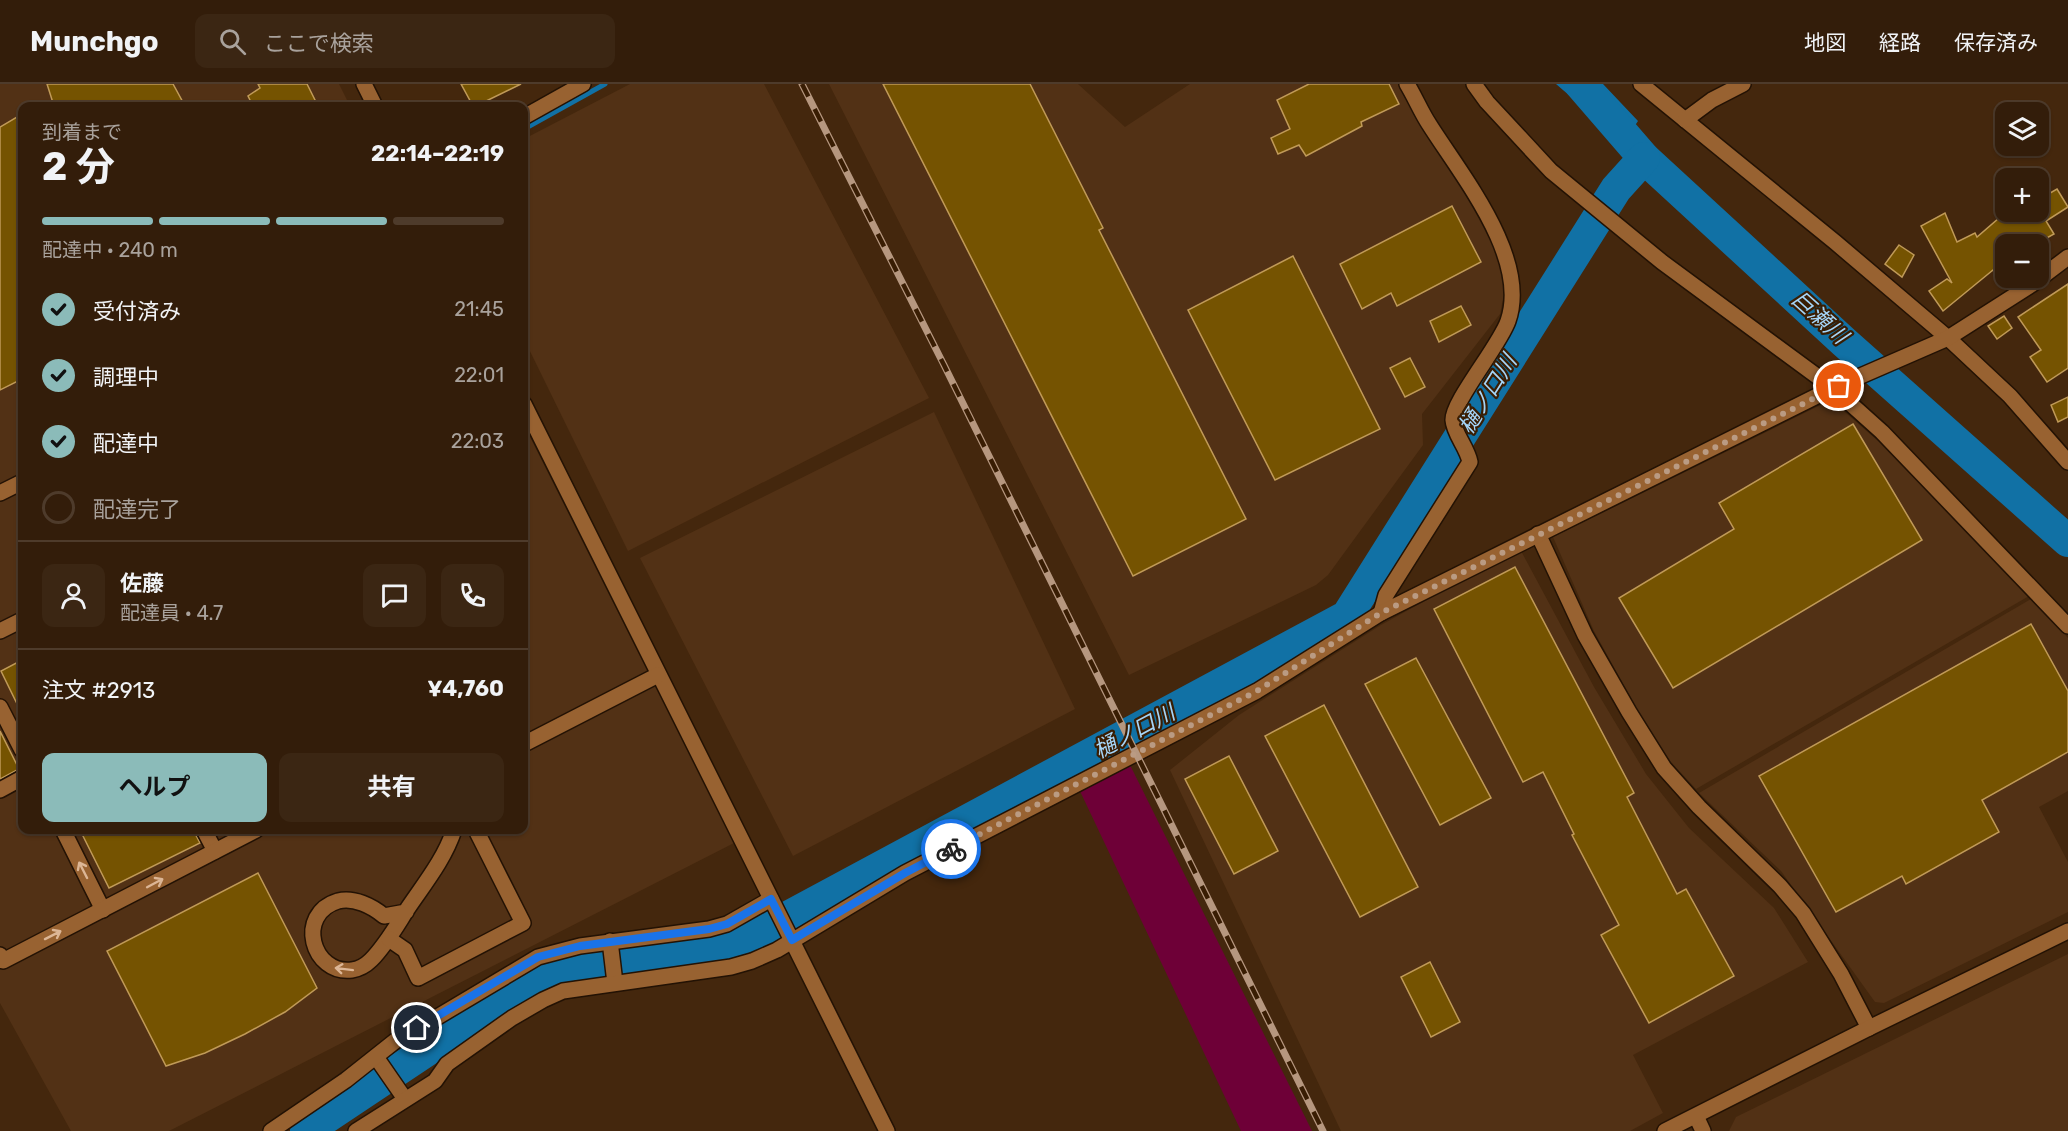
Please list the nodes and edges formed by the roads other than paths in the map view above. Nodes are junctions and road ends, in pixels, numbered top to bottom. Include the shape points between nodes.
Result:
1 (364, 84) edge
2 (583, 84) edge
3 (1407, 84) edge
4 (1474, 84) edge
5 (1641, 84) edge
6 (1743, 84) edge
7 (373, 102) edge
8 (528, 115) edge
9 (1685, 120) junction
10 (2068, 257) edge
11 (1942, 341) junction
12 (1836, 387) junction
13 (528, 412) edge
14 (2068, 462) edge
15 (18, 484) edge
16 (0, 493) edge
17 (1538, 534) junction
18 (1381, 613) junction
19 (18, 622) edge
20 (2068, 626) edge
21 (0, 631) edge
22 (658, 675) junction
23 (0, 706) edge
24 (18, 742) edge
25 (528, 742) edge
26 (18, 780) edge
27 (0, 790) edge
28 (65, 834) edge
29 (206, 834) edge
30 (248, 834) edge
31 (453, 834) edge
32 (478, 834) edge
33 (215, 851) junction
34 (773, 903) junction
35 (103, 910) junction
36 (406, 912) junction
37 (2068, 931) edge
38 (790, 936) junction
39 (388, 939) junction
40 (610, 944) junction
41 (0, 955) edge
42 (615, 979) junction
43 (1869, 1028) junction
44 (378, 1060) junction
45 (403, 1096) junction
46 (1696, 1116) junction
47 (271, 1131) edge
48 (356, 1131) edge
49 (887, 1131) edge
50 (1665, 1131) edge
51 (1703, 1131) edge

1 - 7 street
2 - 8 street
3 - 18 street via 1497,234 1512,283 1509,321 1454,410 1454,424 1470,462 1386,595
4 - 12 street via 1551,171 1584,199 1662,262
5 - 9 street
6 - 9 street
9 - 11 street via 1835,242
10 - 11 street
11 - 12 street
11 - 14 street via 2010,396
12 - 17 street
12 - 20 street
13 - 22 street
15 - 16 street
17 - 18 street
17 - 43 street via 1586,635 1664,768 1803,913
18 - 38 street via 1257,691
19 - 21 street
22 - 25 street
22 - 34 street
23 - 24 street
26 - 27 street
35 -> 28 street
29 - 33 street
30 - 33 street
31 - 36 street
32 - 39 street via 523,922 418,978 405,950
35 -> 33 street
34 - 38 street
34 - 40 street via 709,929
41 -> 35 street via 3,961
36 - 39 street
39 -> 36 street via 366,964 342,970 327,964 319,954 313,925 322,910 343,900 363,904 384,916
37 - 43 street
38 - 42 street via 777,950 731,967
38 - 49 street
40 - 42 street
40 - 44 street via 580,946 538,957 404,1034
42 - 45 street via 563,991 543,1000 447,1065 435,1081
43 - 46 street
44 - 45 street
44 - 47 street
45 - 48 street
46 - 50 street
46 - 51 street

